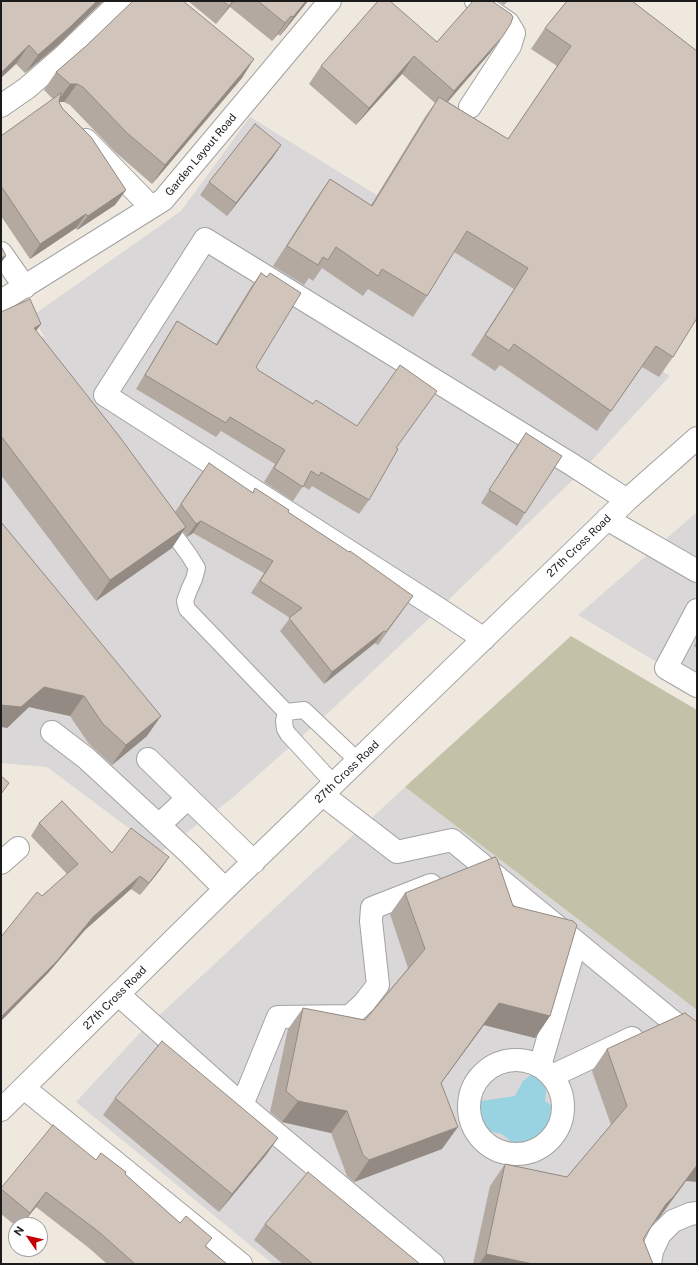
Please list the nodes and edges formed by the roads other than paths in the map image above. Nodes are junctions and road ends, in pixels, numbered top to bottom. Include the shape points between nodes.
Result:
1 (121, 1) edge
2 (330, 1) edge
3 (476, 1) edge
4 (246, 65) edge
5 (264, 80) junction
6 (1, 106) edge
7 (470, 107) dead end
8 (71, 125) edge
9 (151, 207) junction
10 (1, 253) edge
11 (25, 287) junction
12 (1, 301) edge
13 (697, 438) edge
14 (627, 500) junction
15 (157, 511) edge
16 (607, 519) junction
17 (697, 571) edge
18 (697, 610) edge
19 (484, 639) junction
20 (697, 686) edge
21 (286, 712) junction
22 (52, 732) dead end
23 (148, 759) dead end
24 (358, 760) junction
25 (328, 790) junction
26 (188, 798) junction
27 (159, 825) junction
28 (18, 848) dead end
29 (254, 862) junction
30 (1, 863) edge
31 (482, 865) junction
32 (225, 889) junction
33 (576, 942) junction
34 (119, 995) junction
35 (671, 1020) junction
36 (697, 1039) edge
37 (546, 1071) junction
38 (24, 1088) junction
39 (242, 1105) junction
40 (1, 1110) edge
41 (697, 1213) edge
42 (241, 1264) edge
43 (433, 1264) edge
44 (650, 1264) edge

1 - 6 street via 65,55
2 - 5 street, Garden Layout Road
3 - 7 street via 508,23 514,33 510,46
4 - 5 street
5 - 9 street, Garden Layout Road via 163,200
8 - 9 street
9 - 11 street, Garden Layout Road
10 - 11 street
11 - 12 street, Garden Layout Road
13 - 14 street, 27th Cross Road
14 - 16 street, 27th Cross Road
14 - 19 street via 205,239 105,395
15 - 21 lane via 196,568 185,601 187,609
16 - 17 street
16 - 19 street, 27th Cross Road
18 - 20 street via 666,668
19 - 24 street, 27th Cross Road
21 - 24 lane via 304,710
21 - 25 lane via 285,729
22 - 27 street via 86,758
23 - 26 street
24 - 25 street, 27th Cross Road
25 - 29 street, 27th Cross Road
25 - 31 street via 397,852 452,840
26 - 27 street
26 - 29 street
27 - 32 street
28 - 30 street
29 - 32 street, 27th Cross Road
31 - 33 street
31 - 39 street via 372,908 378,985 350,1016 278,1017
32 - 34 street, 27th Cross Road
33 - 35 street
33 - 37 street
34 - 38 street, 27th Cross Road
34 - 39 street
35 - 36 street
35 - 37 street
37 - 37 street via 560,1089 563,1104 562,1119 556,1132 546,1144 518,1154 502,1153 489,1146 478,1136 470,1122 468,1105 472,1089 480,1075 493,1065 508,1060 525,1060
38 - 40 street, 27th Cross Road
38 - 42 street
39 - 43 street
41 - 44 street via 673,1221 660,1234 652,1251

